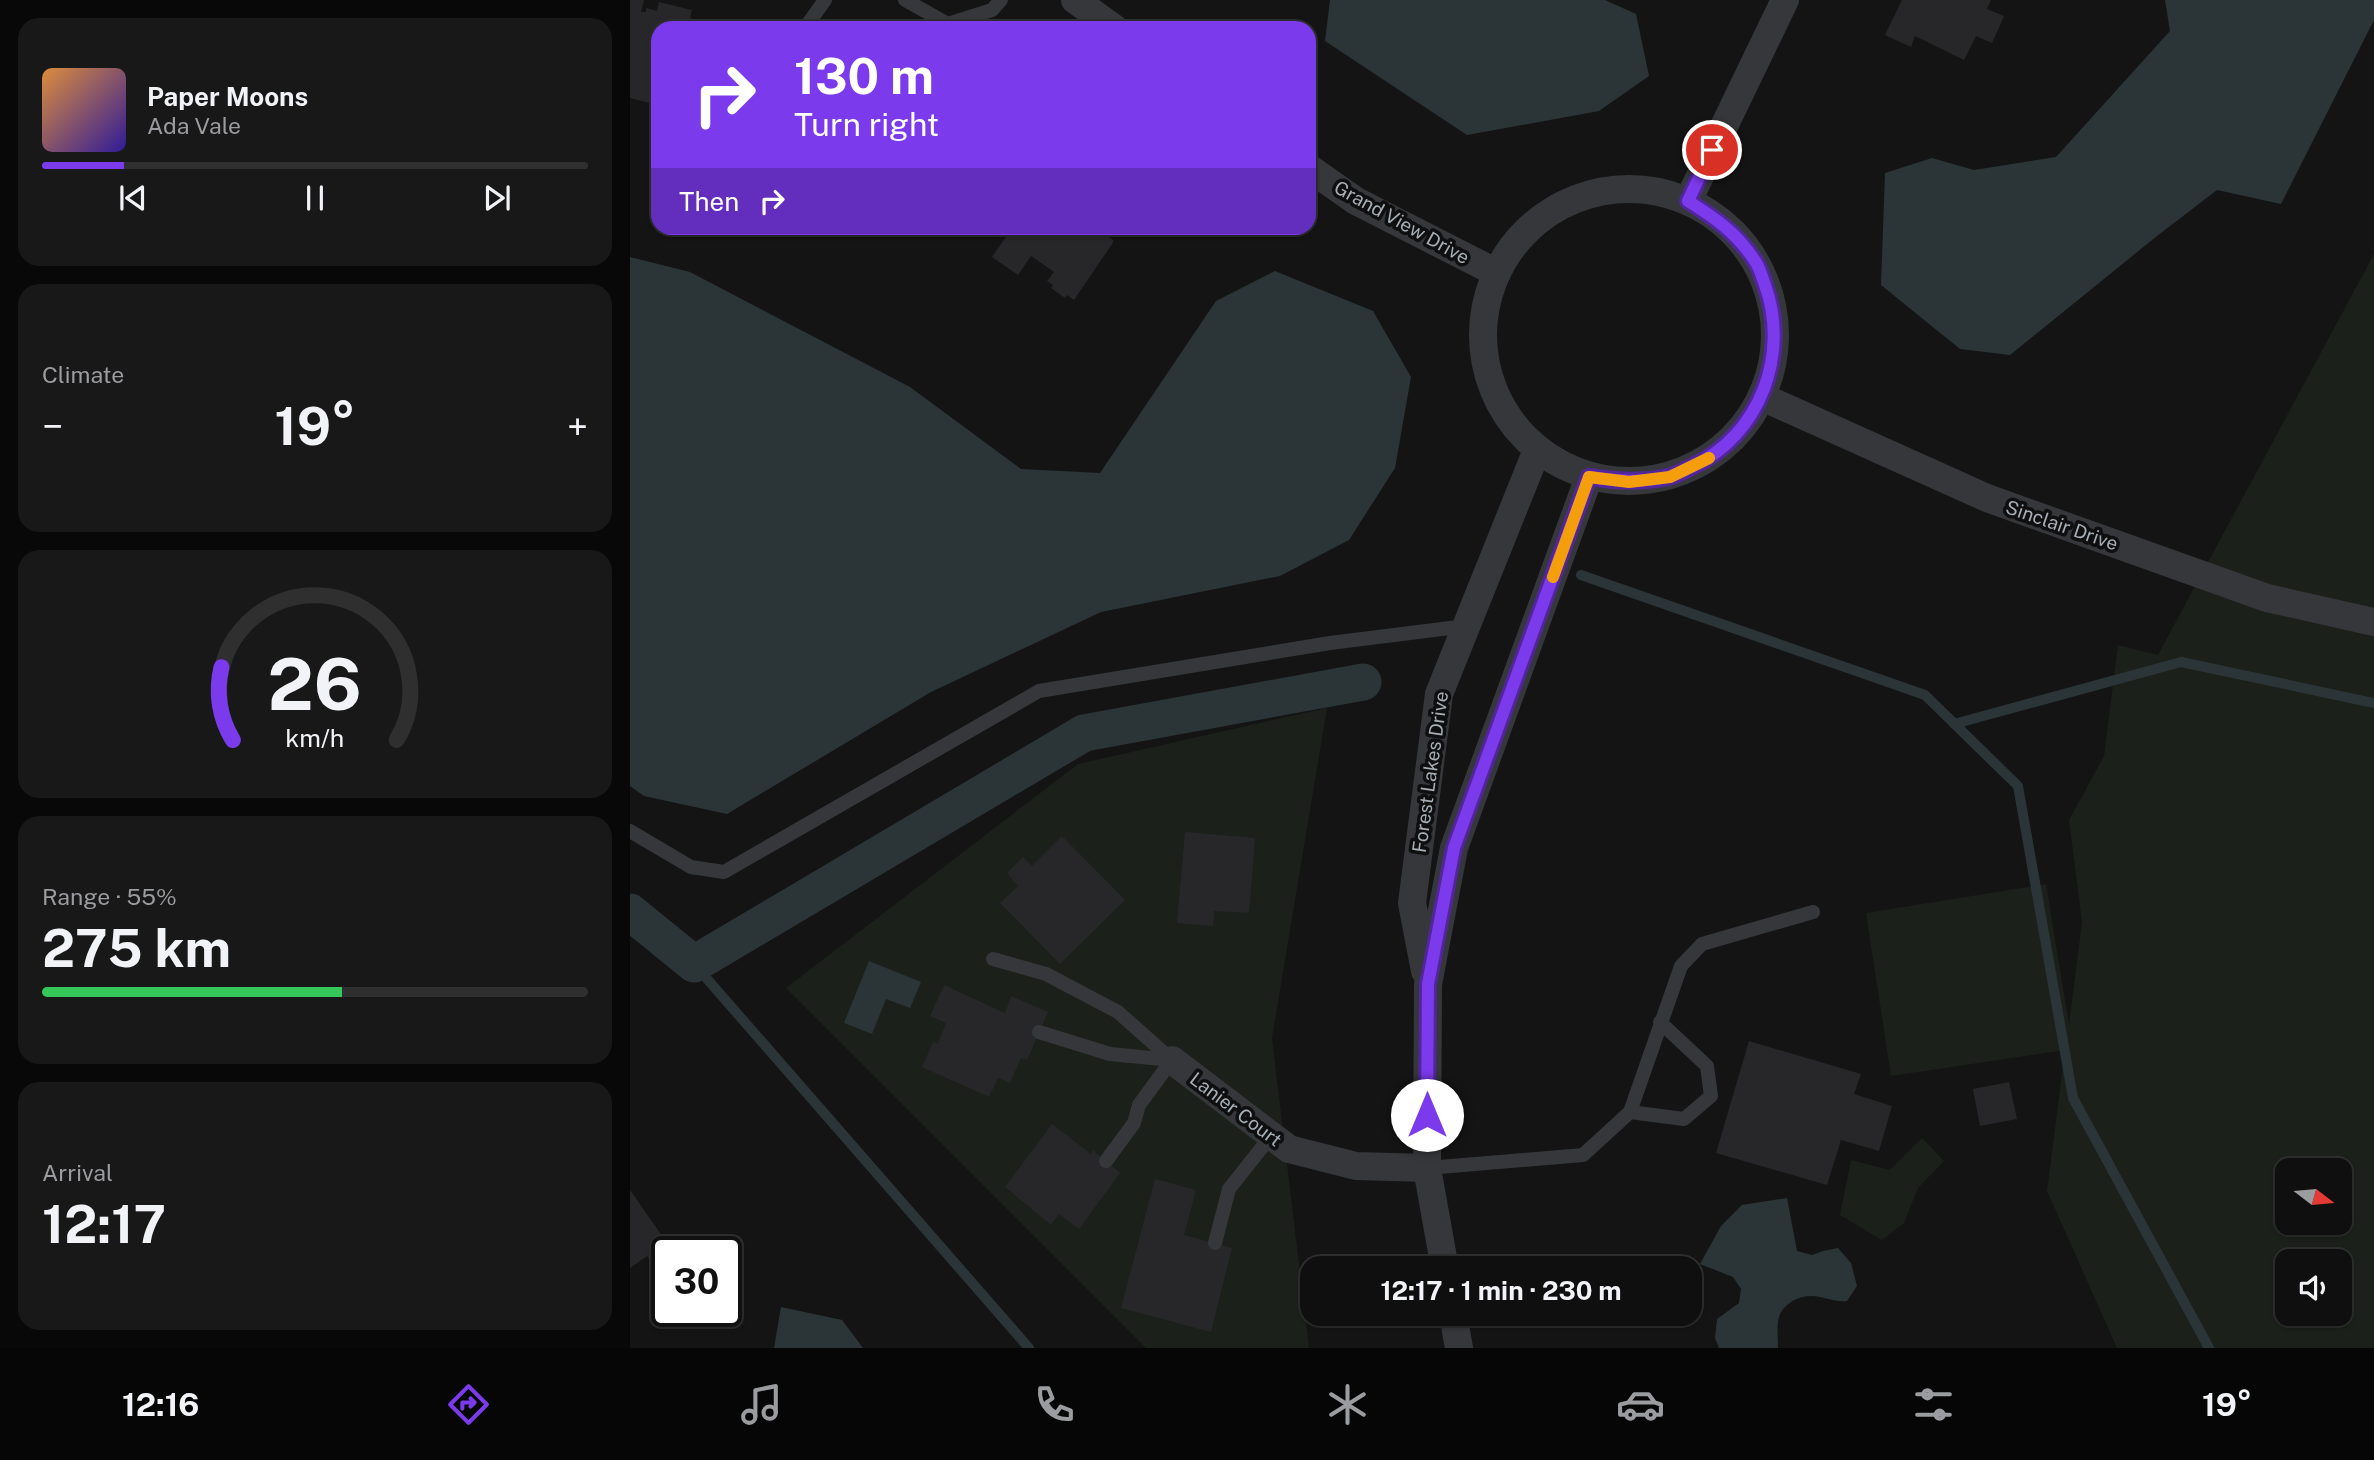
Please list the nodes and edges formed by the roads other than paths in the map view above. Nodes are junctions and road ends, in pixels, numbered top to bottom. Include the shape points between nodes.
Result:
1 (825, 0) edge
2 (905, 0) edge
3 (1001, 0) edge
4 (1075, 0) edge
5 (1785, 0) edge
6 (810, 21) edge
7 (943, 21) edge
8 (957, 21) edge
9 (1104, 21) edge
10 (1316, 173) edge
11 (1688, 201) junction
12 (1497, 272) junction
13 (1762, 397) junction
14 (1537, 450) junction
15 (1589, 477) junction
16 (2374, 622) edge
17 (1466, 626) junction
18 (630, 831) edge
19 (1813, 912) dead end
20 (993, 958) dead end
21 (1428, 984) junction
22 (1660, 1022) junction
23 (1040, 1032) dead end
24 (1172, 1060) junction
25 (1630, 1112) junction
26 (1270, 1136) junction
27 (1107, 1161) dead end
28 (1427, 1168) junction
29 (1215, 1244) dead end
30 (1443, 1256) edge
31 (1455, 1326) edge
32 (1459, 1348) edge

1 - 6 lane
2 - 7 lane
3 - 8 lane via 992,10
4 - 9 street
5 - 11 street
10 - 12 street, Grand View Drive via 1356,201
11 - 12 street via 1645,189 1600,191 1558,207 1522,235
11 - 13 street via 1727,226 1757,262 1773,306 1775,352
12 - 14 street via 1484,320 1486,368 1505,413
13 - 15 street via 1740,432 1708,459 1670,477 1629,482
13 - 16 street, Sinclair Drive via 1987,498 2267,598
14 - 15 street
14 - 17 street, Forest Lakes Drive
15 - 21 street, Forest Lakes Drive via 1454,848
17 - 18 lane via 1330,643 1039,691 724,872 691,867
17 - 21 street, Forest Lakes Drive via 1439,694 1412,903
19 - 22 lane via 1702,944 1681,966
20 - 24 lane via 1046,974 1118,1012
21 - 28 street, Forest Lakes Drive
22 - 25 lane
22 - 25 lane via 1707,1066 1711,1096 1684,1119
23 - 24 lane via 1110,1054
24 - 26 street, Lanier Court
24 - 27 lane
25 - 28 lane via 1583,1155
26 - 28 street, Lanier Court via 1289,1149 1356,1166
26 - 29 lane via 1229,1189
28 - 30 street, Forest Lakes Drive
31 - 32 street

